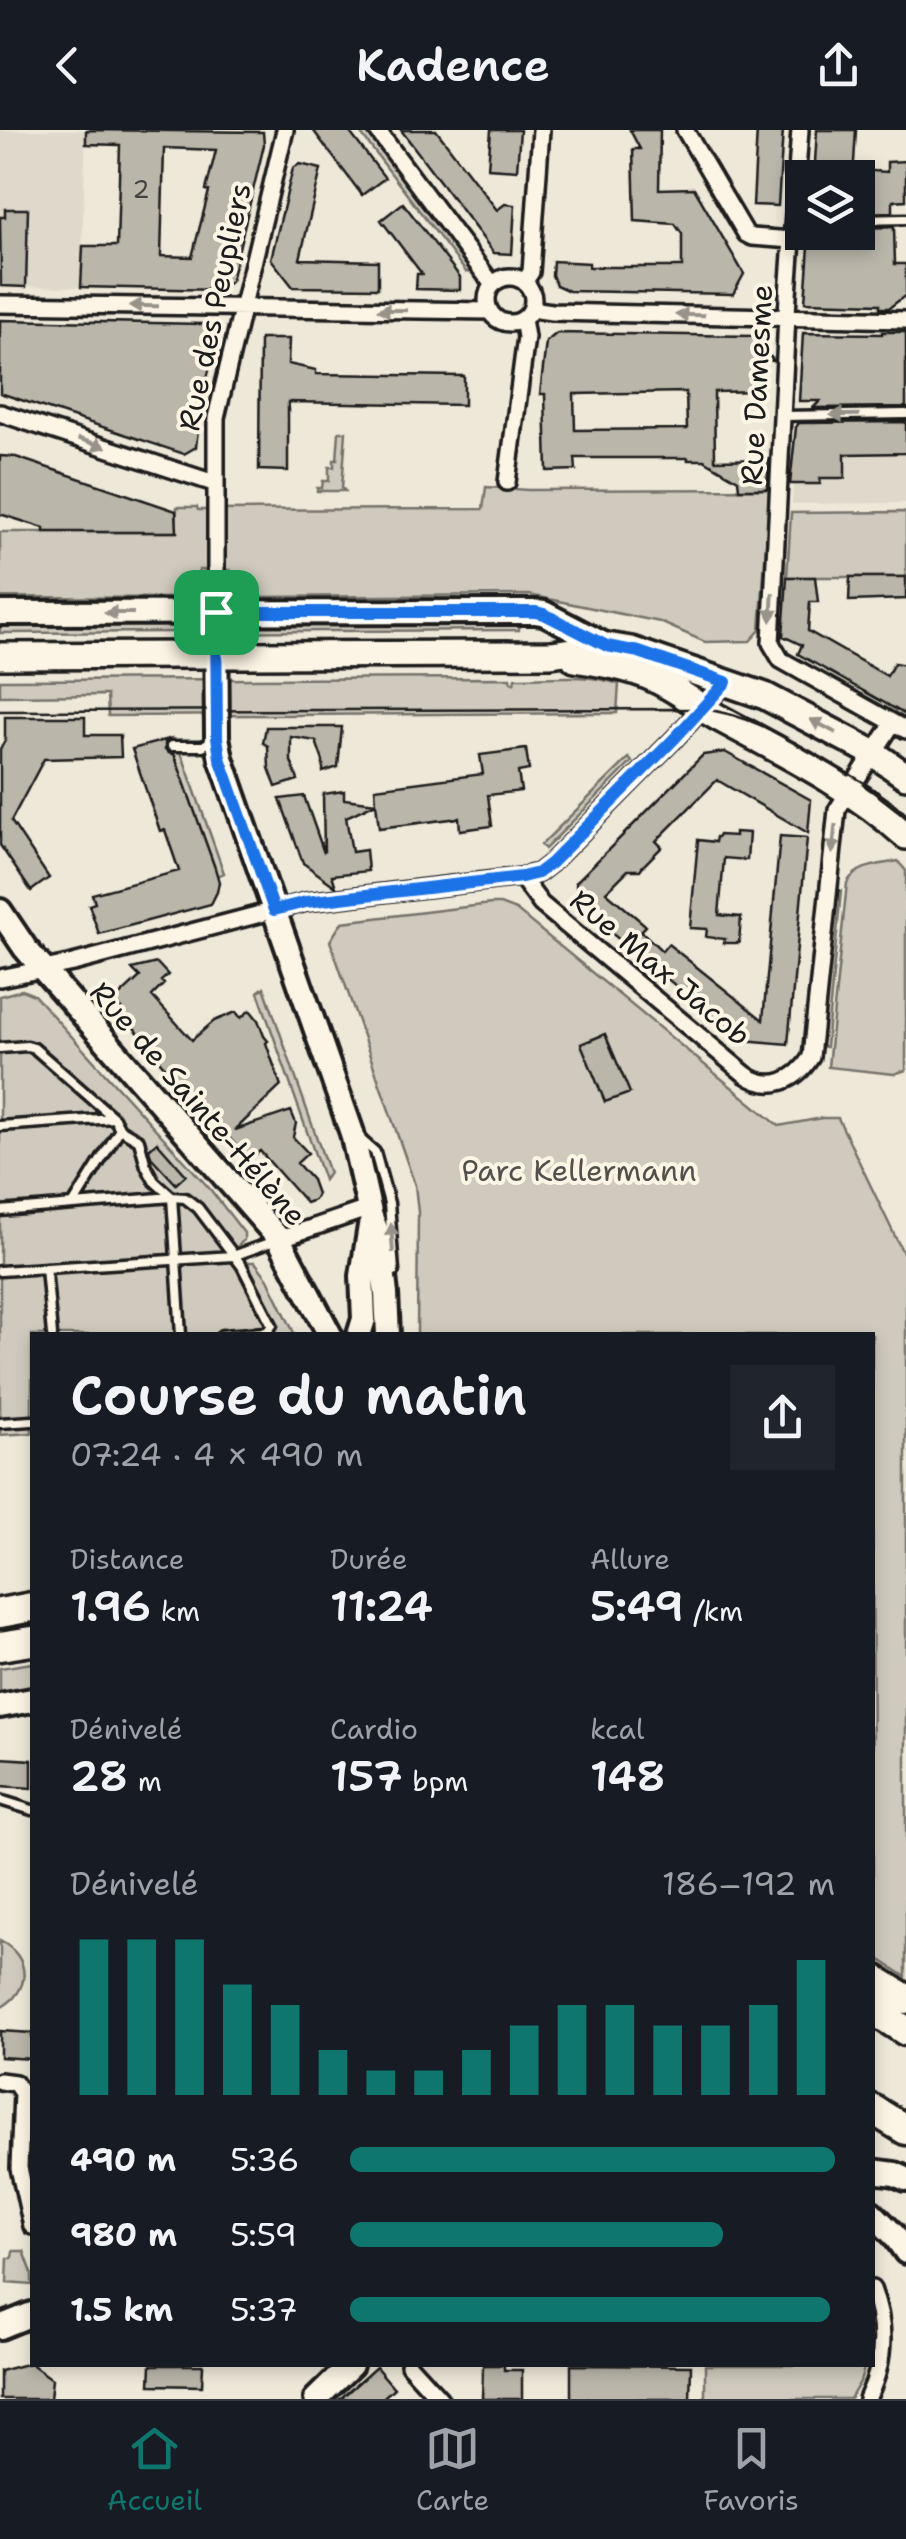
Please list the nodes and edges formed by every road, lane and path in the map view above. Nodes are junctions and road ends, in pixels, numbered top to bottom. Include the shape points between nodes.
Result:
1 (285, 130) edge
2 (377, 130) edge
3 (541, 130) edge
4 (685, 130) edge
5 (800, 130) edge
6 (799, 160) edge
7 (906, 219) edge
8 (875, 220) edge
9 (785, 239) edge
10 (791, 250) edge
11 (524, 281) junction
12 (493, 285) junction
13 (0, 304) edge
14 (242, 307) junction
15 (490, 311) junction
16 (527, 314) junction
17 (788, 316) junction
18 (906, 320) edge
19 (0, 412) edge
20 (906, 414) edge
21 (784, 416) junction
22 (214, 482) junction
23 (507, 482) dead end
24 (216, 612) junction
25 (0, 614) edge
26 (607, 646) junction
27 (550, 654) junction
28 (0, 656) edge
29 (726, 682) junction
30 (702, 709) junction
31 (900, 726) edge
32 (217, 737) junction
33 (172, 746) dead end
34 (873, 753) junction
35 (906, 776) edge
36 (849, 790) junction
37 (906, 836) edge
38 (522, 877) junction
39 (274, 910) junction
40 (0, 911) edge
41 (43, 969) junction
42 (0, 978) edge
43 (0, 1048) edge
44 (114, 1118) junction
45 (0, 1126) edge
46 (120, 1130) junction
47 (352, 1133) junction
48 (172, 1197) junction
49 (73, 1205) junction
50 (0, 1211) edge
51 (370, 1213) junction
52 (280, 1240) junction
53 (233, 1256) junction
54 (176, 1260) junction
55 (46, 1268) junction
56 (0, 1271) edge
57 (397, 1311) dead end
58 (52, 1332) edge
59 (181, 1332) edge
60 (267, 1332) edge
61 (328, 1332) edge
62 (360, 1332) edge
63 (388, 1332) edge
64 (30, 1421) edge
65 (0, 1423) edge
66 (30, 1607) edge
67 (0, 1612) edge
68 (30, 1641) edge
69 (0, 1646) edge
70 (30, 1700) edge
71 (0, 1706) edge
72 (0, 1800) edge
73 (30, 1809) edge
74 (875, 1980) edge
75 (906, 2000) edge
76 (875, 2011) edge
77 (906, 2030) edge
78 (0, 2081) edge
79 (875, 2111) edge
80 (906, 2130) edge
81 (30, 2217) edge
82 (875, 2217) edge
83 (906, 2252) edge
84 (875, 2299) edge
85 (30, 2315) edge
86 (0, 2327) edge
87 (349, 2367) edge
88 (411, 2367) edge
89 (316, 2399) edge
90 (440, 2399) edge
91 (867, 2399) edge

1 - 14 street, Rue des Peupliers
2 - 12 street
3 - 11 street via 531,272
4 - 9 street via 746,234
5 - 6 street, Rue Damesme
7 - 8 lane
10 - 17 street, Rue Damesme
11 - 12 street via 508,276
11 - 16 street via 534,297
12 - 15 street
14 -> 13 street
15 -> 14 street
14 - 22 street, Rue des Peupliers via 216,418
15 - 16 street via 509,323
17 -> 16 street
16 - 23 street
17 - 18 street
17 - 21 street, Rue Damesme
19 -> 22 street
20 -> 21 lane
21 -> 31 street, Rue Damesme via 772,643 781,660
22 - 24 street, Rue des Peupliers
24 -> 25 main road
24 - 26 main road via 536,612
24 - 32 main road, Rue des Peupliers
26 - 27 main road
26 - 29 main road
27 - 28 main road, bridge
27 - 30 main road via 650,677
29 - 30 street
34 -> 29 main road
30 - 36 main road
30 - 38 street via 551,863
31 - 34 street
32 - 33 lane via 203,746
32 - 39 main road, Rue des Peupliers
34 - 35 main road
34 - 36 street
36 - 37 main road
36 -> 38 street, Rue Max Jacob via 837,810 811,1057 785,1081 765,1084 746,1075 542,904
38 - 39 street
39 - 41 street
39 - 47 main road, Rue des Peupliers
40 - 41 main road, Rue de Sainte-Hélène
41 - 42 street
41 - 52 main road, Rue de Sainte-Hélène
43 - 44 lane via 34,1048
44 - 45 lane
44 - 46 lane
46 - 48 lane via 139,1140 154,1181
46 - 49 lane
47 - 51 main road, Rue des Peupliers
57 -> 47 lane via 389,1203 375,1152
48 - 49 lane
48 - 53 lane via 198,1208
48 - 54 lane
49 - 50 lane
51 - 52 street
51 - 62 main road
51 - 63 main road, Rue des Peupliers via 379,1236
52 - 53 lane
52 - 61 main road, Rue de Sainte-Hélène
53 - 54 lane
53 - 60 lane via 271,1320
54 - 55 lane
54 - 59 lane
55 - 56 lane
55 - 58 lane
64 - 65 lane
66 - 67 highway
68 - 69 highway
70 - 71 main road
72 - 73 lane
74 - 75 highway
76 - 77 highway
78 - 81 street via 15,2082 22,2093 19,2168
79 - 80 highway
82 - 83 main road
84 - 91 street via 883,2324 882,2361
85 - 86 main road
87 - 89 main road
88 - 90 street

